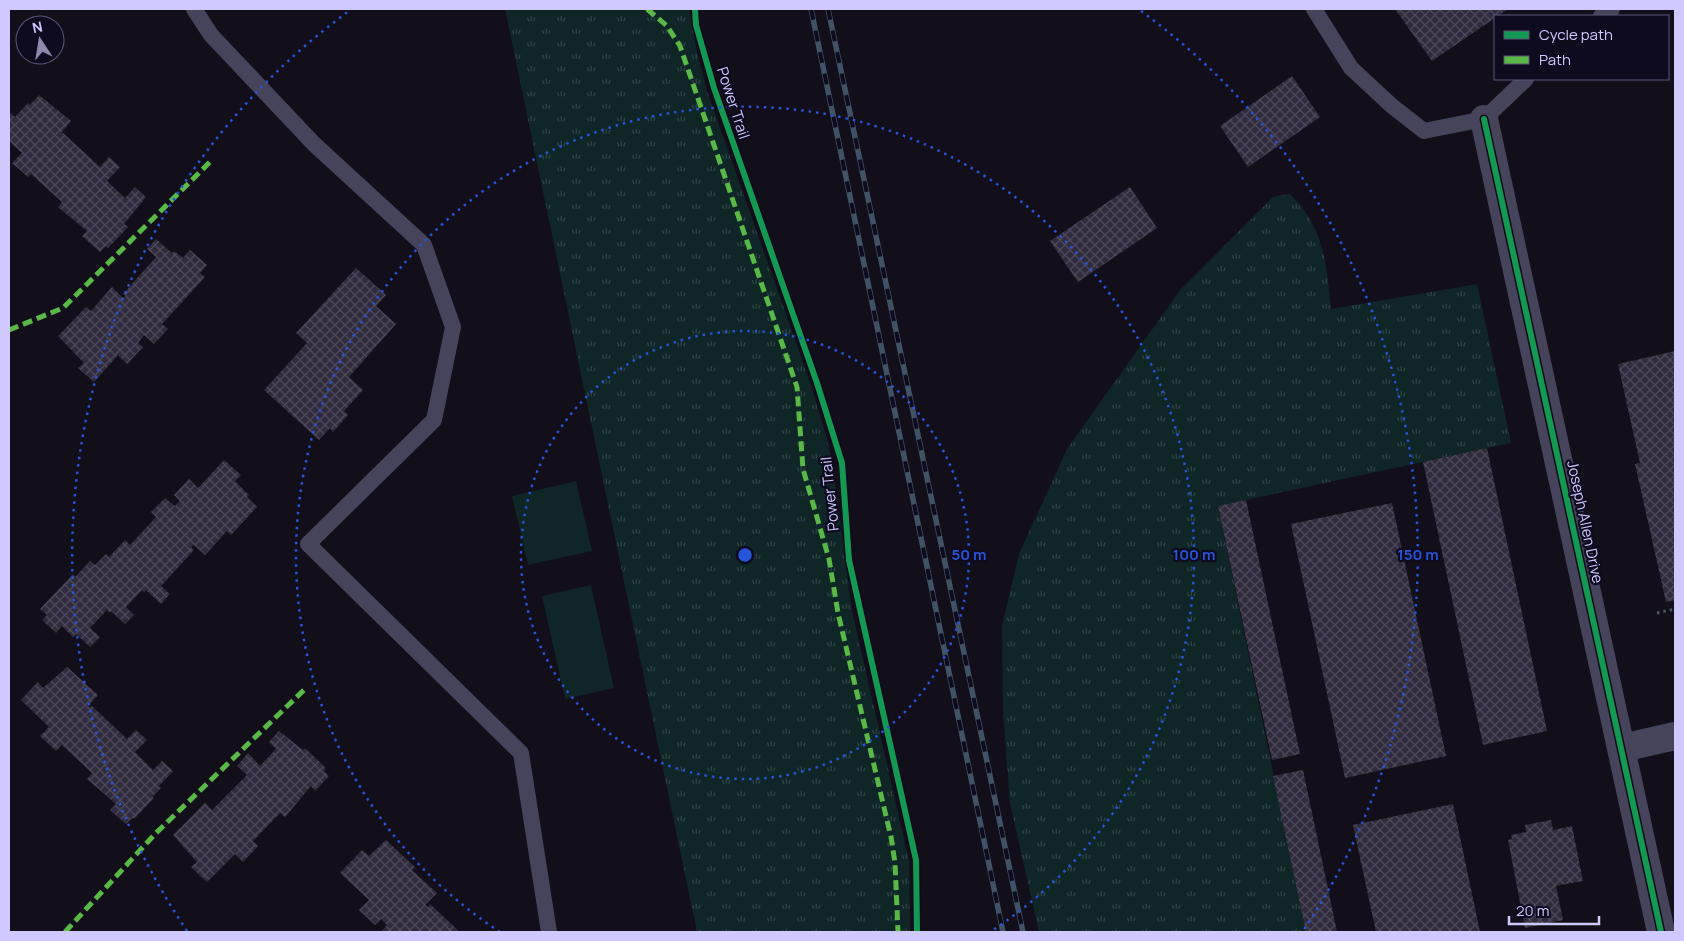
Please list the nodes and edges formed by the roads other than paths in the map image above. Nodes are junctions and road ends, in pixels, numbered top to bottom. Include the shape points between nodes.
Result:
1 (194, 9) edge
2 (1314, 9) edge
3 (1525, 80) edge
4 (1484, 118) junction
5 (1675, 736) edge
6 (1622, 748) junction
7 (549, 932) edge
8 (1661, 932) edge

1 - 7 lane via 211,35 314,144 424,244 453,327 434,420 308,544 521,753
2 - 4 lane via 1351,68 1424,131
3 - 4 lane
4 - 6 street, Joseph Allen Drive
5 - 6 street
6 - 8 street, Joseph Allen Drive

